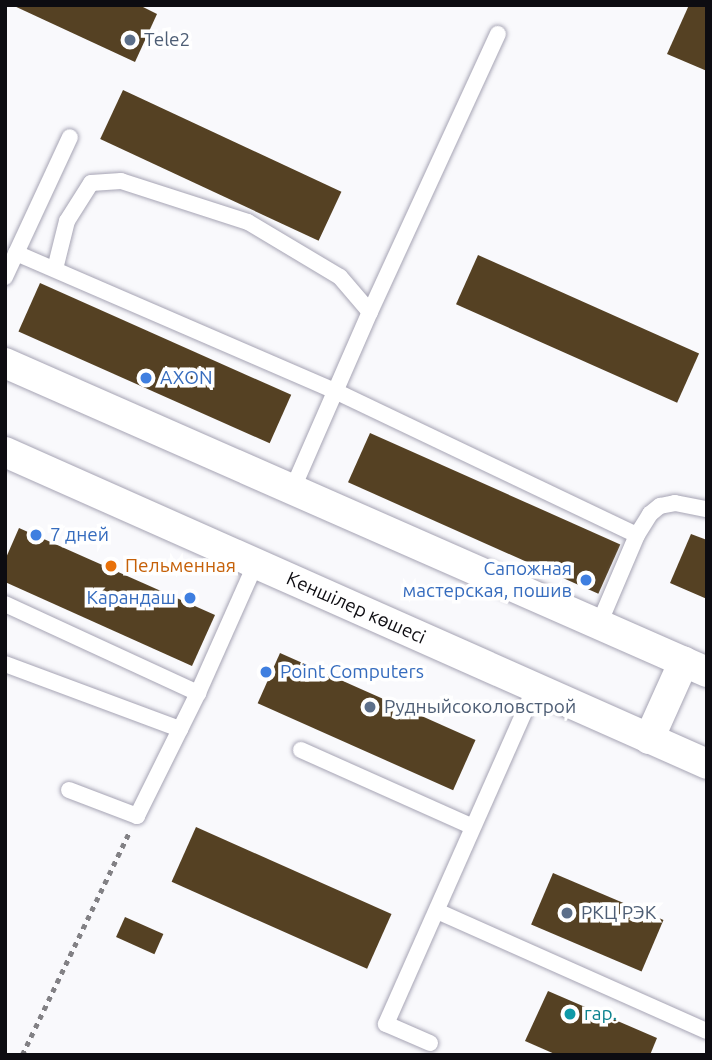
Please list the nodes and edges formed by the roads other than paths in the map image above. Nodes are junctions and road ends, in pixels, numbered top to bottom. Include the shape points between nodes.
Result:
1 (498, 34) dead end
2 (70, 137) dead end
3 (16, 253) junction
4 (55, 269) junction
5 (5, 277) edge
6 (370, 312) junction
7 (5, 363) edge
8 (337, 393) junction
9 (5, 452) edge
10 (293, 488) junction
11 (707, 509) edge
12 (637, 535) junction
13 (256, 563) junction
14 (5, 604) edge
15 (599, 624) junction
16 (5, 664) edge
17 (695, 666) edge
18 (535, 688) junction
19 (198, 693) junction
20 (180, 729) junction
21 (649, 739) junction
22 (301, 750) dead end
23 (707, 764) edge
24 (69, 790) dead end
25 (473, 827) junction
26 (437, 911) junction
27 (707, 1031) edge
28 (430, 1043) dead end

1 - 6 lane
2 - 3 lane
3 - 4 lane
3 - 5 lane
4 - 6 lane via 67,221 91,183 121,181 248,222 340,278
4 - 8 lane
6 - 8 lane
7 - 10 street
8 - 10 lane
8 - 12 lane
9 - 13 street, Кеншілер көшесі
10 - 15 street
11 - 12 lane via 675,503 660,506
12 - 15 lane
13 - 18 street, Кеншілер көшесі
13 - 19 lane
14 - 19 lane
15 - 17 street
16 - 20 lane
17 - 21 street
18 - 21 street, Кеншілер көшесі
18 - 25 lane
19 - 20 lane
20 - 24 lane via 136,816
21 - 23 street, Кеншілер көшесі
22 - 25 lane
25 - 26 lane
26 - 27 lane
26 - 28 lane via 386,1024

